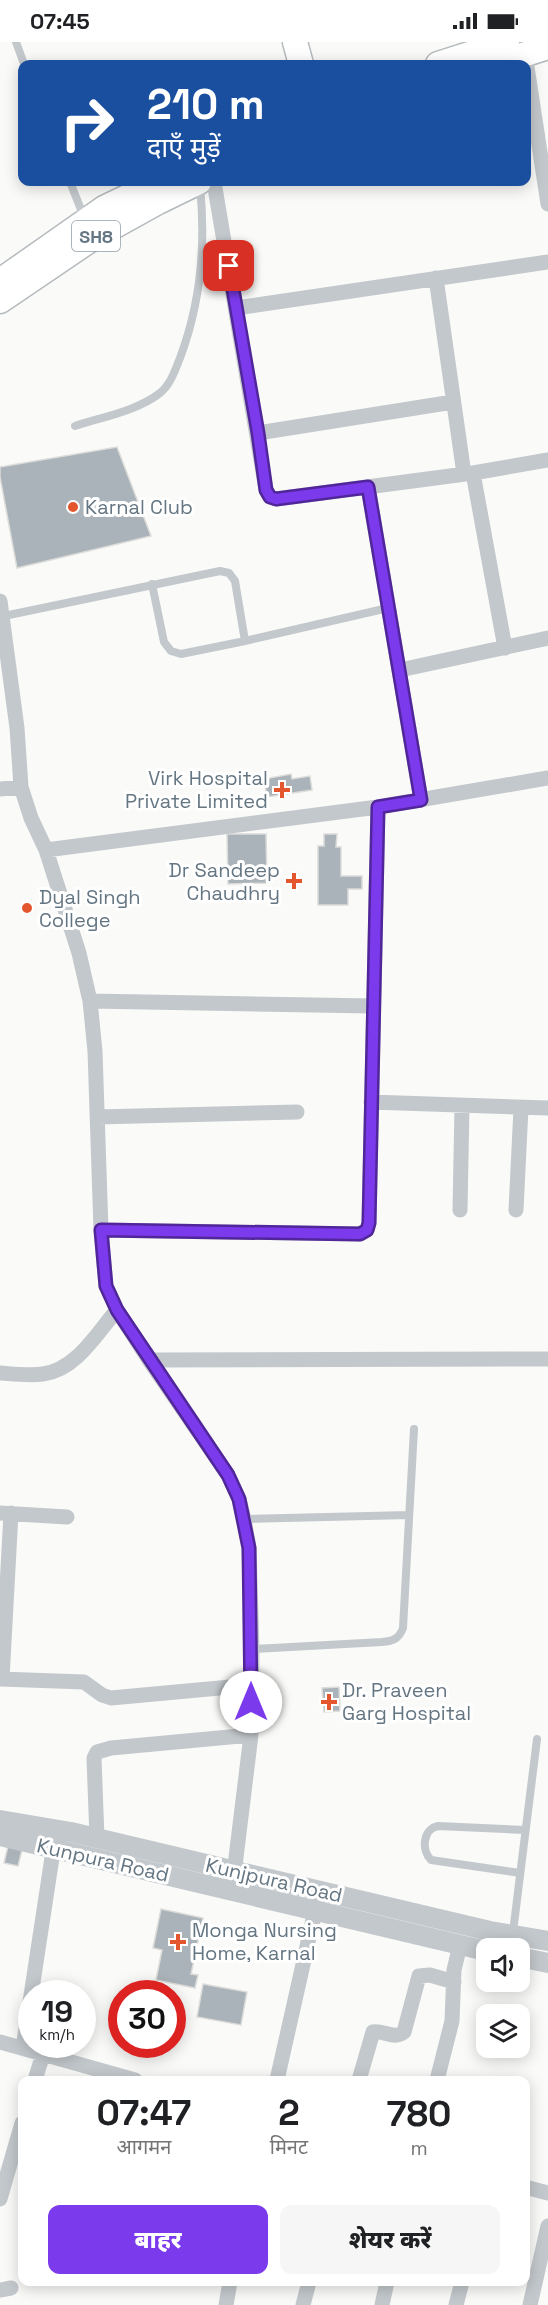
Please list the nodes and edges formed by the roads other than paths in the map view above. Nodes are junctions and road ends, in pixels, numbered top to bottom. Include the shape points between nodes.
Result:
1 (16, 42) edge
2 (295, 42) edge
3 (512, 49) edge
4 (23, 60) edge
5 (300, 60) edge
6 (458, 60) edge
7 (531, 131) edge
8 (72, 186) edge
9 (150, 186) edge
10 (191, 186) edge
11 (199, 186) edge
12 (215, 186) edge
13 (548, 204) edge
14 (85, 221) junction
15 (548, 262) edge
16 (436, 278) junction
17 (0, 281) edge
18 (0, 301) edge
19 (236, 308) junction
20 (453, 402) junction
21 (75, 426) dead end
22 (258, 433) junction
23 (548, 460) edge
24 (469, 474) junction
25 (368, 487) junction
26 (152, 584) junction
27 (388, 608) junction
28 (2, 609) edge
29 (548, 638) edge
30 (245, 641) junction
31 (505, 648) junction
32 (400, 670) junction
33 (548, 778) edge
34 (21, 787) junction
35 (0, 789) edge
36 (421, 800) junction
37 (378, 807) junction
38 (46, 850) junction
39 (90, 1001) junction
40 (373, 1006) junction
41 (370, 1102) junction
42 (462, 1106) junction
43 (521, 1108) junction
44 (548, 1108) edge
45 (297, 1112) dead end
46 (97, 1118) junction
47 (460, 1210) dead end
48 (516, 1210) dead end
49 (101, 1230) junction
50 (117, 1310) junction
51 (548, 1359) edge
52 (149, 1360) junction
53 (0, 1373) edge
54 (414, 1429) dead end
55 (6, 1513) edge
56 (409, 1515) junction
57 (68, 1517) dead end
58 (244, 1519) junction
59 (252, 1649) junction
60 (1, 1679) edge
61 (252, 1685) junction
62 (251, 1735) junction
63 (537, 1739) dead end
64 (0, 1820) edge
65 (525, 1830) junction
66 (0, 1836) edge
67 (97, 1838) junction
68 (55, 1839) junction
69 (234, 1870) junction
70 (520, 1873) junction
71 (232, 1890) junction
72 (319, 1891) junction
73 (316, 1911) junction
74 (496, 1938) edge
75 (512, 1938) edge
76 (530, 1941) edge
77 (548, 1941) edge
78 (460, 1945) junction
79 (476, 1949) edge
80 (530, 1960) edge
81 (548, 1963) edge
82 (33, 1980) edge
83 (454, 1982) junction
84 (0, 2042) edge
85 (18, 2047) edge
86 (42, 2058) edge
87 (57, 2058) edge
88 (36, 2076) edge
89 (121, 2076) edge
90 (278, 2076) edge
91 (360, 2076) edge
92 (438, 2076) edge
93 (18, 2137) edge
94 (530, 2188) edge
95 (548, 2193) edge
96 (0, 2199) edge
97 (548, 2226) edge
98 (530, 2276) edge
99 (229, 2286) edge
100 (308, 2286) edge
101 (386, 2286) edge
102 (461, 2286) edge
103 (226, 2305) edge
104 (303, 2305) edge
105 (382, 2305) edge
106 (456, 2305) edge
107 (530, 2305) edge

1 - 4 lane
2 - 5 main road
3 - 6 main road
7 - 13 street
8 - 14 lane
9 - 14 main road, SH8
10 - 18 main road, SH8 via 93,238
11 - 21 lane via 199,288 190,332 173,376 161,392 146,402
12 - 19 street
14 - 17 main road, SH8
15 - 16 street
16 - 19 street
16 - 20 street
19 - 22 street
20 - 22 street
20 - 24 street
22 - 25 street via 270,497
23 - 24 street
24 - 25 street
24 - 31 street
25 - 27 street
26 - 28 lane
26 - 30 lane via 164,642 171,651 181,654
26 - 30 lane via 220,571 229,573 235,581
27 - 30 lane
27 - 32 street
28 - 34 street
29 - 31 street
31 - 32 street
32 - 36 street
33 - 36 street
34 - 35 street
34 - 38 street
36 - 37 street
37 - 38 street
37 - 40 street
38 - 39 street
39 - 40 street
39 - 46 street
40 - 41 street
41 - 42 street
41 - 49 street via 369,1223 360,1234
42 - 43 street
42 - 47 street
43 - 44 street
43 - 48 street
45 - 46 street
46 - 49 street
49 - 50 street via 106,1286
50 - 52 street
50 - 53 street via 72,1362 59,1370 43,1374
51 - 52 street
52 - 58 street via 228,1475
54 - 56 lane
55 - 57 street
55 - 60 street
56 - 58 lane
56 - 59 lane via 400,1636 382,1642
58 - 59 street via 249,1548
59 - 61 street
60 - 61 street via 84,1682 111,1698
61 - 62 street
62 - 67 street via 97,1752
62 - 69 street
63 - 65 lane
64 - 68 street, Kunjpura Road
65 - 70 lane
65 - 70 lane via 438,1826 426,1833 425,1851 431,1860
66 - 68 street, Kunpura Road
67 - 68 street, Kunjpura Road
67 - 69 street, Kunjpura Road
68 - 71 street, Kunpura Road
68 - 82 street
69 - 71 street
69 - 72 street, Kunjpura Road
70 - 75 lane
71 - 73 street, Kunpura Road
72 - 73 street
72 - 74 street, Kunjpura Road
73 - 78 street, Kunpura Road
73 - 90 street
76 - 77 street, Kunjpura Road
78 - 79 street, Kunpura Road
78 - 83 street
80 - 81 street
83 - 91 street via 419,1976 404,2032 394,2036 373,2032
83 - 92 street via 452,2021
84 - 85 street
86 - 88 street
87 - 89 street
93 - 96 street
94 - 95 street
97 - 98 street
98 - 107 street
99 - 103 street
100 - 104 street
101 - 105 street
102 - 106 street

